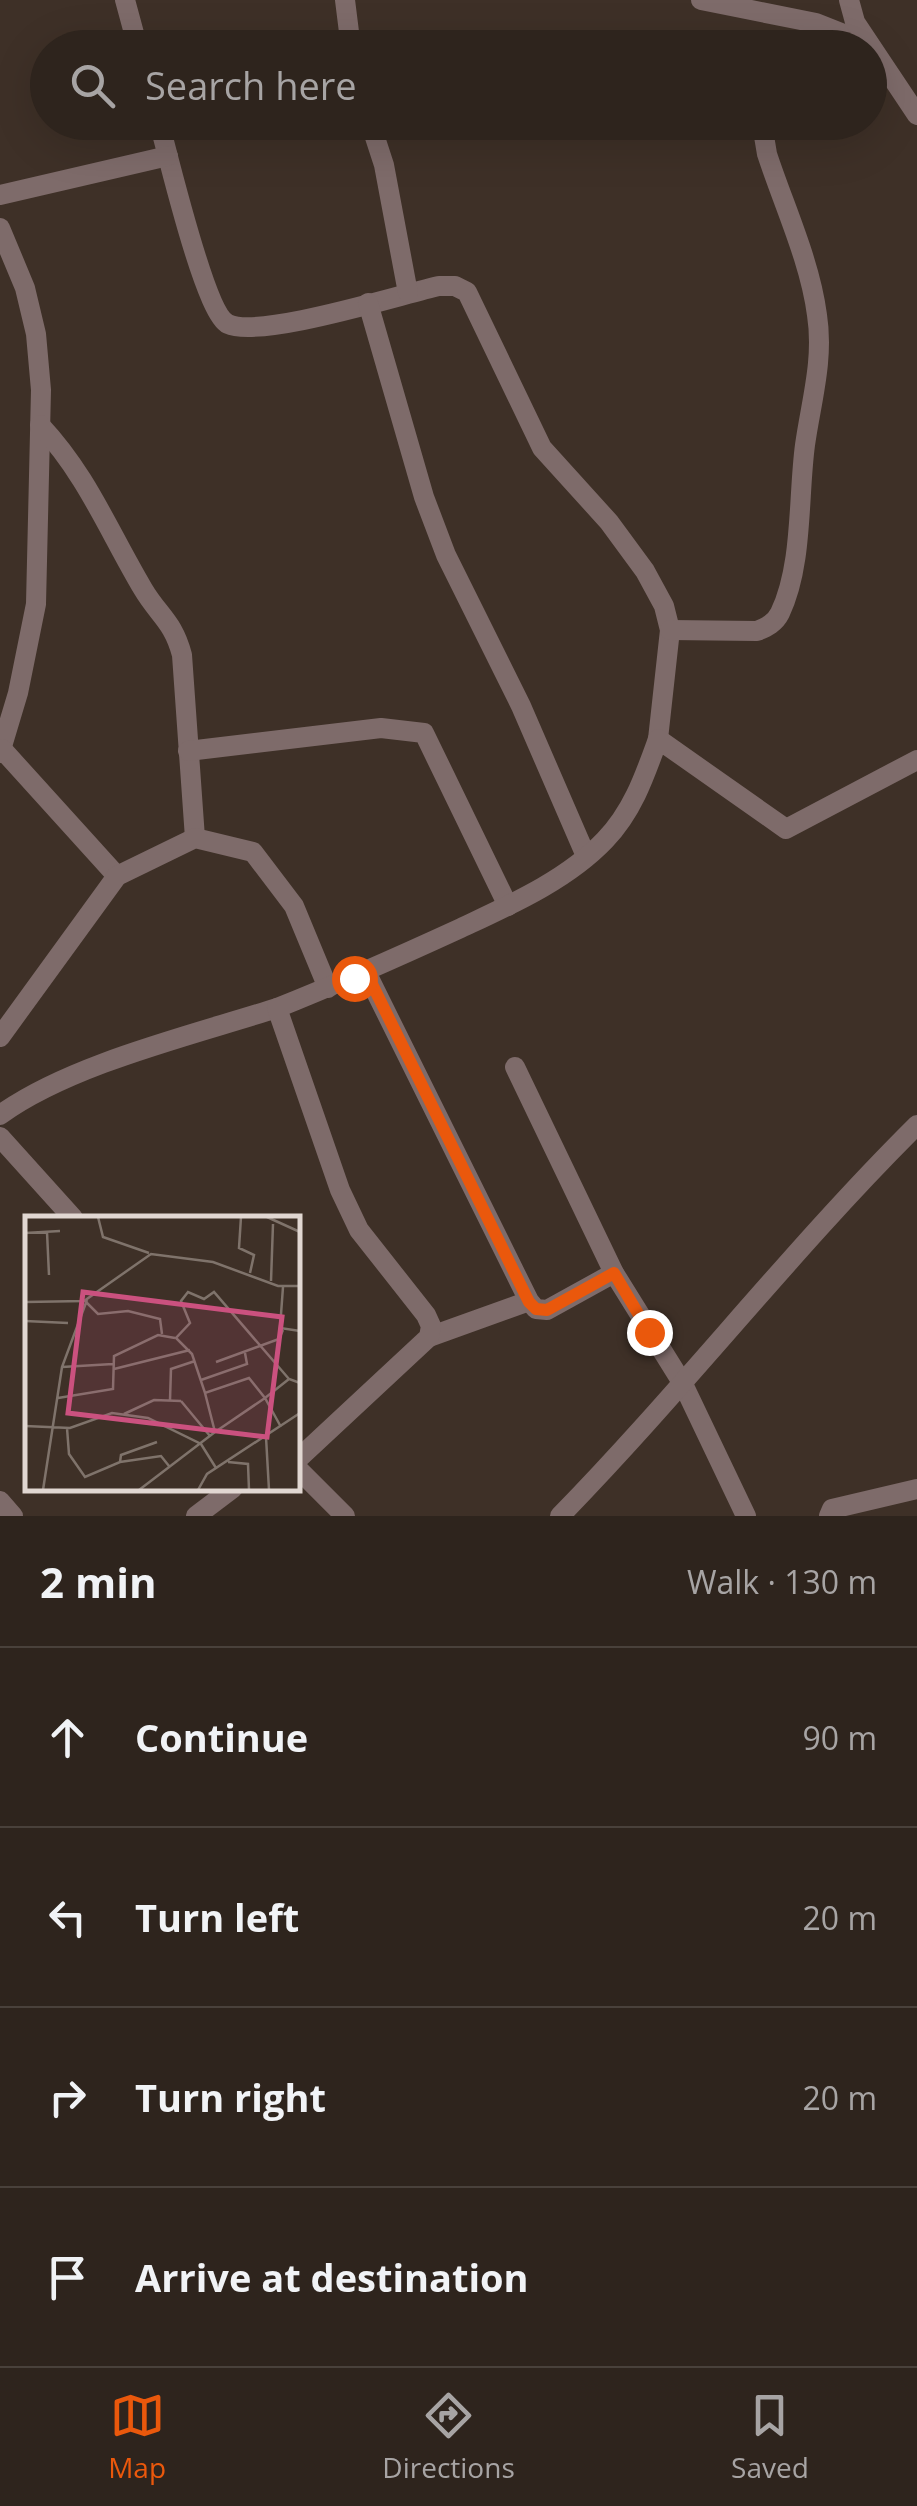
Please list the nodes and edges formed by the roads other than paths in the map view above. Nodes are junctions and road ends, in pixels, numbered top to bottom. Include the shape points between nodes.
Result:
1 (125, 0) edge
2 (345, 0) edge
3 (701, 0) edge
4 (850, 0) edge
5 (133, 30) edge
6 (349, 30) edge
7 (833, 30) edge
8 (846, 30) edge
9 (887, 71) edge
10 (917, 116) edge
11 (164, 140) edge
12 (376, 140) edge
13 (764, 140) edge
14 (168, 156) junction
15 (0, 195) edge
16 (0, 228) edge
17 (408, 293) junction
18 (368, 303) junction
19 (40, 424) junction
20 (670, 630) junction
21 (658, 738) junction
22 (1, 751) edge
23 (188, 751) junction
24 (917, 760) edge
25 (195, 838) junction
26 (586, 856) junction
27 (116, 876) junction
28 (508, 906) junction
29 (366, 972) junction
30 (328, 988) junction
31 (277, 1008) junction
32 (0, 1038) edge
33 (515, 1067) dead end
34 (0, 1115) edge
35 (917, 1125) edge
36 (0, 1137) edge
37 (71, 1216) edge
38 (614, 1273) junction
39 (529, 1302) junction
40 (429, 1336) junction
41 (683, 1384) junction
42 (300, 1457) edge
43 (300, 1471) edge
44 (917, 1488) edge
45 (229, 1491) edge
46 (196, 1516) edge
47 (345, 1516) edge
48 (560, 1516) edge
49 (746, 1516) edge
50 (829, 1516) edge

1 - 5 street
2 - 6 street
3 - 7 street
4 - 8 street
9 - 10 street
11 - 14 street
12 - 17 street
13 - 20 street via 817,314 820,356 796,550 784,604 769,626
14 - 15 street
14 - 18 street via 218,317 249,328
16 - 19 street via 36,334
17 - 18 street
17 - 20 street via 439,286 467,292 542,448 645,570
18 - 26 street via 446,555
19 - 22 street via 36,604
19 - 23 street via 68,455 146,595 176,632
20 - 21 street
21 - 24 street via 786,829
21 - 26 street via 638,796
22 - 27 street
23 - 25 street
23 - 28 street via 381,728 424,733
25 - 27 street
25 - 30 street via 252,852 294,906
26 - 28 street
27 - 32 street
28 - 29 street
29 - 30 street
29 - 39 street
30 - 31 street
31 - 34 street via 59,1081
31 - 40 street via 352,1217 426,1315
33 - 38 street
35 - 41 street
36 - 37 street
38 - 39 street via 547,1310
38 - 41 street
39 - 40 street
40 - 42 street
41 - 48 street
41 - 49 street
43 - 47 street
44 - 50 street via 832,1509
45 - 46 street

